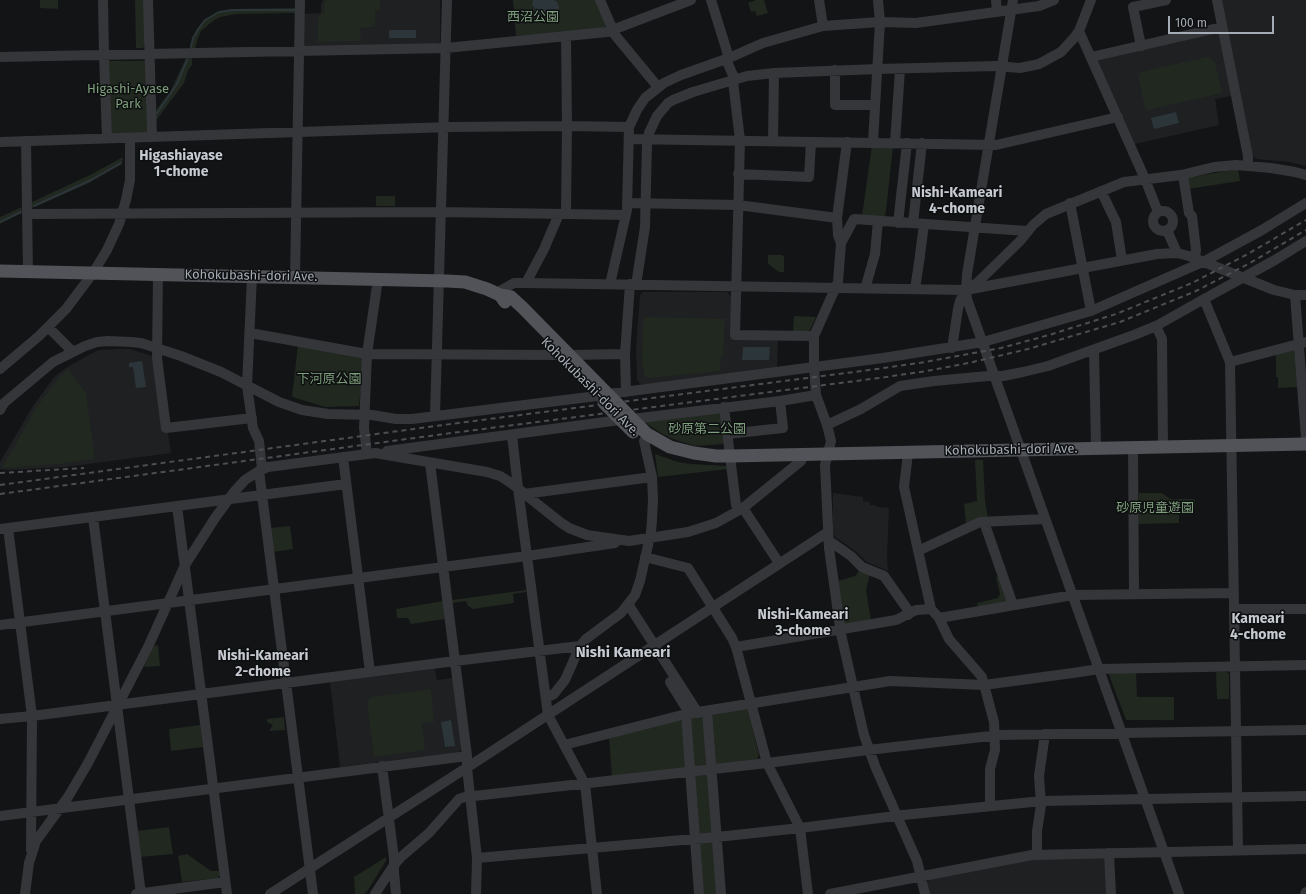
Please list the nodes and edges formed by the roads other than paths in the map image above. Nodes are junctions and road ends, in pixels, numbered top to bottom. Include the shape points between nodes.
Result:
1 (103, 0) edge
2 (148, 0) edge
3 (300, 0) edge
4 (447, 0) edge
5 (600, 0) edge
6 (691, 0) edge
7 (712, 0) edge
8 (819, 0) edge
9 (878, 0) edge
10 (996, 0) edge
11 (1013, 0) edge
12 (1054, 0) edge
13 (1091, 0) edge
14 (1166, 0) edge
15 (1217, 0) edge
16 (1132, 4) edge
17 (1011, 10) junction
18 (997, 12) junction
19 (880, 22) junction
20 (823, 26) junction
21 (1222, 27) junction
22 (613, 31) junction
23 (1079, 31) junction
24 (566, 36) junction
25 (1141, 46) junction
26 (446, 48) junction
27 (299, 51) junction
28 (149, 54) junction
29 (104, 55) junction
30 (0, 57) edge
31 (1091, 57) junction
32 (727, 59) junction
33 (1002, 67) junction
34 (878, 69) junction
35 (900, 69) junction
36 (835, 70) junction
37 (774, 73) junction
38 (734, 81) junction
39 (658, 87) junction
40 (875, 105) junction
41 (1118, 117) junction
42 (567, 126) junction
43 (444, 127) junction
44 (629, 128) junction
45 (297, 132) junction
46 (152, 137) junction
47 (107, 138) junction
48 (130, 139) junction
49 (629, 139) junction
50 (648, 139) junction
51 (740, 140) junction
52 (26, 141) junction
53 (773, 141) junction
54 (0, 142) edge
55 (811, 142) junction
56 (847, 142) junction
57 (873, 142) junction
58 (895, 143) junction
59 (907, 143) junction
60 (922, 143) junction
61 (989, 145) junction
62 (1248, 165) junction
63 (738, 174) junction
64 (1183, 175) junction
65 (1306, 176) edge
66 (1145, 179) junction
67 (1101, 191) junction
68 (627, 203) junction
69 (646, 203) junction
70 (1070, 203) junction
71 (1306, 203) edge
72 (738, 205) junction
73 (295, 212) junction
74 (441, 212) junction
75 (28, 214) junction
76 (123, 214) junction
77 (563, 214) junction
78 (626, 215) junction
79 (837, 218) junction
80 (878, 221) junction
81 (898, 222) junction
82 (914, 223) junction
83 (924, 224) junction
84 (975, 228) junction
85 (1027, 231) junction
86 (1306, 240) edge
87 (841, 243) junction
88 (1177, 253) junction
89 (1195, 258) junction
90 (1122, 260) junction
91 (1205, 262) junction
92 (1082, 267) junction
93 (0, 271) edge
94 (28, 272) junction
95 (93, 273) junction
96 (158, 274) junction
97 (252, 276) junction
98 (295, 277) junction
99 (1244, 278) junction
100 (378, 279) junction
101 (439, 280) junction
102 (526, 283) junction
103 (610, 284) junction
104 (633, 285) junction
105 (736, 287) junction
106 (836, 288) junction
107 (865, 289) junction
108 (915, 289) junction
109 (966, 290) junction
110 (498, 294) junction
111 (1295, 295) junction
112 (1306, 295) edge
113 (1204, 300) junction
114 (1091, 311) junction
115 (1156, 326) junction
116 (49, 328) junction
117 (250, 333) junction
118 (814, 336) junction
119 (983, 342) junction
120 (1302, 342) edge
121 (952, 348) junction
122 (157, 349) junction
123 (1094, 350) junction
124 (74, 352) junction
125 (367, 354) junction
126 (625, 354) junction
127 (437, 355) junction
128 (564, 355) junction
129 (1230, 362) junction
130 (814, 367) junction
131 (0, 369) edge
132 (994, 376) junction
133 (247, 386) junction
134 (626, 392) junction
135 (603, 395) junction
136 (816, 395) junction
137 (780, 401) junction
138 (1, 404) edge
139 (724, 407) junction
140 (365, 415) junction
141 (435, 416) junction
142 (252, 418) junction
143 (626, 419) junction
144 (828, 425) junction
145 (512, 434) junction
146 (727, 434) junction
147 (1306, 438) edge
148 (644, 441) junction
149 (1306, 444) edge
150 (1231, 446) junction
151 (1163, 447) junction
152 (1096, 448) junction
153 (1133, 448) junction
154 (1022, 451) junction
155 (371, 453) junction
156 (828, 453) junction
157 (908, 453) junction
158 (804, 454) junction
159 (716, 456) junction
160 (730, 456) junction
161 (343, 457) junction
162 (430, 463) junction
163 (260, 470) junction
164 (652, 477) junction
165 (346, 484) junction
166 (521, 491) junction
167 (262, 495) junction
168 (228, 499) junction
169 (177, 506) junction
170 (741, 509) junction
171 (92, 517) junction
172 (1045, 519) junction
173 (984, 522) junction
174 (4, 528) edge
175 (828, 536) junction
176 (649, 538) junction
177 (629, 541) junction
178 (918, 551) junction
179 (527, 556) junction
180 (645, 557) junction
181 (779, 564) junction
182 (185, 565) junction
183 (442, 567) junction
184 (358, 578) junction
185 (274, 589) junction
186 (1234, 593) junction
187 (1134, 594) junction
188 (1073, 595) junction
189 (189, 600) junction
190 (168, 602) junction
191 (1013, 606) junction
192 (625, 607) junction
193 (713, 607) junction
194 (1306, 608) edge
195 (931, 609) junction
196 (1234, 610) junction
197 (104, 611) junction
198 (911, 612) junction
199 (939, 618) junction
200 (19, 622) junction
201 (0, 624) edge
202 (840, 629) junction
203 (580, 646) junction
204 (652, 647) junction
205 (736, 647) junction
206 (539, 651) junction
207 (455, 661) junction
208 (1306, 665) edge
209 (1236, 666) junction
210 (1099, 668) junction
211 (370, 672) junction
212 (286, 683) junction
213 (984, 685) junction
214 (853, 687) junction
215 (202, 694) junction
216 (546, 698) junction
217 (751, 704) junction
218 (118, 705) junction
219 (695, 713) junction
220 (548, 715) junction
221 (32, 716) junction
222 (0, 719) edge
223 (1306, 730) edge
224 (1236, 731) junction
225 (1121, 733) junction
226 (1045, 734) junction
227 (995, 736) junction
228 (564, 745) junction
229 (868, 750) junction
230 (467, 756) junction
231 (767, 763) junction
232 (382, 766) junction
233 (467, 768) junction
234 (712, 769) junction
235 (690, 772) junction
236 (298, 777) junction
237 (585, 784) junction
238 (213, 788) junction
239 (1306, 796) edge
240 (470, 797) junction
241 (1238, 797) junction
242 (129, 799) junction
243 (1145, 799) junction
244 (1040, 801) junction
245 (990, 806) junction
246 (60, 808) junction
247 (31, 812) junction
248 (0, 816) edge
249 (898, 816) junction
250 (389, 818) junction
251 (800, 828) junction
252 (717, 837) junction
253 (695, 838) junction
254 (592, 848) junction
255 (1306, 849) edge
256 (1238, 850) junction
257 (1164, 852) junction
258 (31, 853) junction
259 (1109, 853) junction
260 (1037, 854) junction
261 (477, 858) junction
262 (394, 865) junction
263 (309, 869) junction
264 (921, 876) junction
265 (225, 882) junction
266 (25, 894) edge
267 (140, 894) edge
268 (227, 894) edge
269 (270, 894) edge
270 (313, 894) edge
271 (375, 894) edge
272 (396, 894) edge
273 (476, 894) edge
274 (597, 894) edge
275 (699, 894) edge
276 (721, 894) edge
277 (808, 894) edge
278 (830, 894) edge
279 (925, 894) edge
280 (1111, 894) edge
281 (1179, 894) edge

1 - 29 street
2 - 28 street
3 - 27 street
4 - 26 street
5 - 22 street
6 - 22 street
7 - 32 street
8 - 20 street
9 - 19 street
10 - 18 street
11 - 17 street
12 - 17 street via 1039,6
13 - 23 street
14 - 16 street
15 - 21 street
16 - 25 street
17 - 18 street
17 - 33 street
18 - 19 street via 916,23
19 - 20 street
19 - 34 street
20 - 32 street via 763,43
21 - 25 street
21 - 62 street
22 - 24 street
22 - 39 street
23 - 31 street
23 - 33 street via 1061,52 1039,64 1020,68
24 - 26 street
24 - 42 street
25 - 31 street
26 - 27 street
26 - 43 street
27 - 28 street
27 - 45 street
28 - 29 street
28 - 46 street
29 - 30 street
29 - 47 street
31 - 41 street
32 - 38 street
32 - 39 street via 681,75
33 - 35 street
33 - 61 street
34 - 35 street
34 - 36 street
34 - 40 street
35 - 58 street
36 - 37 street
36 - 40 street via 835,105
37 - 38 street via 747,76
37 - 53 street
38 - 50 street via 693,92 668,103 650,128
38 - 51 street
39 - 44 street via 645,98
40 - 57 street
41 - 61 street
41 - 66 street
42 - 43 street
42 - 44 street
42 - 77 street
43 - 45 street
43 - 74 street
44 - 49 street
45 - 46 street
45 - 73 street
46 - 48 street
47 - 48 street
47 - 52 street
48 - 76 street via 130,180
49 - 50 street
49 - 68 street
50 - 51 street
50 - 69 street
51 - 53 street
51 - 63 street
52 - 54 street
52 - 75 street
53 - 55 street
55 - 56 street
55 - 63 street via 810,177
56 - 57 street
56 - 79 street
57 - 58 street
58 - 59 street
59 - 60 street
59 - 81 street
60 - 61 street
60 - 82 street
61 - 84 street
62 - 64 street via 1214,167
62 - 65 street
63 - 72 street
64 - 66 street
64 - 89 street via 1189,213 1192,216
66 - 67 street via 1124,182
66 - 88 street via 1158,212 1164,211 1171,217 1171,226 1167,230
67 - 70 street
67 - 90 street via 1116,222
68 - 69 street
68 - 78 street
69 - 72 street
69 - 104 street via 645,228
70 - 85 street via 1046,214
70 - 92 street
71 - 91 street
72 - 79 street
72 - 105 street
73 - 74 street
73 - 76 street
73 - 98 street
74 - 77 street
74 - 101 street
75 - 76 street
75 - 94 street
76 - 95 street via 115,235
77 - 78 street
77 - 102 street
78 - 103 street
79 - 87 street
80 - 81 street
80 - 87 street via 854,219
80 - 107 street via 875,254
81 - 82 street
82 - 83 street
83 - 84 street
83 - 108 street
84 - 85 street
84 - 109 street
85 - 109 street via 977,283
86 - 99 street
87 - 106 street
88 - 89 street
88 - 90 street
89 - 91 street
90 - 92 street
91 - 99 street
91 - 114 street
92 - 109 street
92 - 114 street
93 - 94 main road, Kohokubashi-dori Ave.
94 - 95 main road, Kohokubashi-dori Ave.
95 - 96 main road, Kohokubashi-dori Ave.
95 - 116 street
96 - 97 main road, Kohokubashi-dori Ave.
96 - 122 street
97 - 98 main road, Kohokubashi-dori Ave.
97 - 117 street
98 - 100 main road, Kohokubashi-dori Ave.
99 - 111 street
99 - 113 street
100 - 101 main road, Kohokubashi-dori Ave.
100 - 125 street
101 - 110 main road, Kohokubashi-dori Ave. via 465,282
101 - 127 street
102 - 103 street
102 - 110 street via 514,283
103 - 104 street
104 - 105 street
104 - 126 street
105 - 106 street
105 - 118 street via 735,335
106 - 107 street
106 - 118 street
107 - 108 street
108 - 109 street
109 - 119 street
109 - 121 street via 959,305
110 - 128 main road, Kohokubashi-dori Ave.
111 - 112 street
111 - 120 street
113 - 115 street
113 - 129 street
114 - 119 street
115 - 123 street
115 - 151 street via 1162,339
116 - 124 street
116 - 131 street
117 - 125 street
117 - 133 street
118 - 130 street
119 - 121 street
119 - 132 street
120 - 129 street
120 - 147 street
121 - 130 street
122 - 124 street via 131,342 108,341 97,342
122 - 133 street via 204,365
122 - 142 street via 166,428
123 - 132 street via 1048,366
123 - 152 street
124 - 138 street via 53,362
125 - 127 street
125 - 140 street
126 - 128 street
126 - 134 street
127 - 128 street
127 - 141 street
128 - 135 main road, Kohokubashi-dori Ave.
129 - 150 street
130 - 134 street
130 - 136 street
132 - 144 street via 900,386
132 - 154 street
133 - 140 street via 302,410
133 - 142 street
134 - 135 street
135 - 141 street
135 - 143 main road, Kohokubashi-dori Ave.
136 - 137 street
136 - 144 street
137 - 139 street
137 - 146 street via 783,428
139 - 143 street
139 - 146 street
140 - 141 street via 412,419
140 - 155 street via 364,428
142 - 163 street via 258,441
143 - 145 street
143 - 148 main road, Kohokubashi-dori Ave.
143 - 159 main road, Kohokubashi-dori Ave. via 670,447
144 - 156 street via 831,441
145 - 155 street
145 - 166 street
146 - 160 street
148 - 159 main road, Kohokubashi-dori Ave. via 662,450 687,457
148 - 164 street
149 - 150 main road, Kohokubashi-dori Ave.
150 - 151 main road, Kohokubashi-dori Ave.
150 - 186 street
151 - 153 main road, Kohokubashi-dori Ave.
152 - 153 main road, Kohokubashi-dori Ave.
152 - 154 main road, Kohokubashi-dori Ave.
153 - 187 street
154 - 157 main road, Kohokubashi-dori Ave.
154 - 172 street
155 - 161 street
155 - 162 street
156 - 157 main road, Kohokubashi-dori Ave.
156 - 158 main road, Kohokubashi-dori Ave.
156 - 175 street
157 - 178 street via 904,487
158 - 160 main road, Kohokubashi-dori Ave.
158 - 170 street via 801,461
159 - 160 main road, Kohokubashi-dori Ave.
160 - 170 street via 736,505
161 - 163 street
161 - 165 street
162 - 166 street via 494,474
162 - 183 street
163 - 167 street
163 - 168 street via 245,480
164 - 166 street
164 - 176 street via 653,499
165 - 167 street
165 - 184 street
166 - 177 street via 560,522 578,532 599,538
166 - 179 street
167 - 168 street
167 - 185 street
168 - 169 street
168 - 182 street
169 - 171 street
169 - 182 street
170 - 176 street via 703,528
170 - 181 street
171 - 174 street
171 - 197 street
172 - 173 street
172 - 188 street
173 - 178 street
173 - 191 street
174 - 200 street
175 - 181 street
175 - 198 street via 862,567 884,576
175 - 202 street
176 - 177 street
176 - 180 street
177 - 179 street
178 - 195 street
179 - 183 street
179 - 206 street
180 - 192 street via 635,595
180 - 193 street via 688,568
181 - 193 street
182 - 189 street
182 - 190 street
183 - 184 street
183 - 207 street
184 - 185 street
184 - 211 street
185 - 189 street
185 - 212 street
186 - 187 street
186 - 196 street
187 - 188 street
188 - 191 street
188 - 210 street
189 - 190 street
189 - 215 street
190 - 197 street
190 - 218 street
191 - 199 street
192 - 203 street
192 - 204 street
193 - 204 street
193 - 205 street
194 - 196 street
195 - 198 street
195 - 199 street
196 - 209 street
197 - 200 street
197 - 218 street
198 - 202 street via 896,620
199 - 213 street via 949,639 982,677
200 - 201 street
200 - 221 street
202 - 205 street
202 - 214 street
203 - 206 street
203 - 216 street via 565,680 554,694
204 - 219 street
204 - 220 street
205 - 217 street
206 - 207 street
206 - 216 street
207 - 211 street
207 - 230 street
208 - 209 street
209 - 210 street
209 - 224 street
210 - 213 street
210 - 225 street
211 - 212 street
212 - 215 street
212 - 236 street
213 - 214 street via 890,681
213 - 227 street
214 - 217 street
214 - 229 street
215 - 218 street
215 - 238 street
216 - 220 street
217 - 219 street
217 - 231 street
218 - 221 street
218 - 242 street
218 - 246 street via 88,763
219 - 228 street
219 - 234 street
219 - 235 street
220 - 228 street
220 - 233 street
221 - 222 street
221 - 247 street
223 - 224 street
224 - 225 street
224 - 241 street
225 - 226 street
225 - 243 street
226 - 227 street
226 - 244 street via 1039,776
227 - 229 street
227 - 245 street via 995,750 990,769
228 - 237 street
229 - 231 street
229 - 249 street
230 - 232 street
230 - 233 street
231 - 234 street
231 - 251 street
232 - 236 street
232 - 250 street
233 - 240 street
233 - 250 street
234 - 235 street
234 - 252 street
235 - 237 street
235 - 253 street
236 - 238 street
236 - 263 street
237 - 240 street
237 - 254 street
238 - 242 street
238 - 265 street
239 - 241 street
240 - 261 street
240 - 262 street via 459,799 429,833
241 - 243 street
241 - 256 street
242 - 246 street
242 - 267 street
243 - 244 street
243 - 257 street
244 - 245 street
244 - 260 street
245 - 249 street
246 - 247 street
246 - 258 street via 40,834
247 - 248 street
247 - 258 street
249 - 251 street
249 - 264 street
250 - 262 street
250 - 263 street
251 - 252 street
251 - 277 street
252 - 253 street
252 - 276 street
253 - 254 street
253 - 275 street
254 - 261 street
254 - 274 street
255 - 256 street
256 - 257 street
257 - 259 street
257 - 281 street
258 - 266 street
259 - 260 street
259 - 280 street
260 - 264 street
261 - 273 street
262 - 271 street
262 - 272 street
263 - 269 street
263 - 270 street
264 - 278 street
264 - 279 street
265 - 267 street
265 - 268 street

